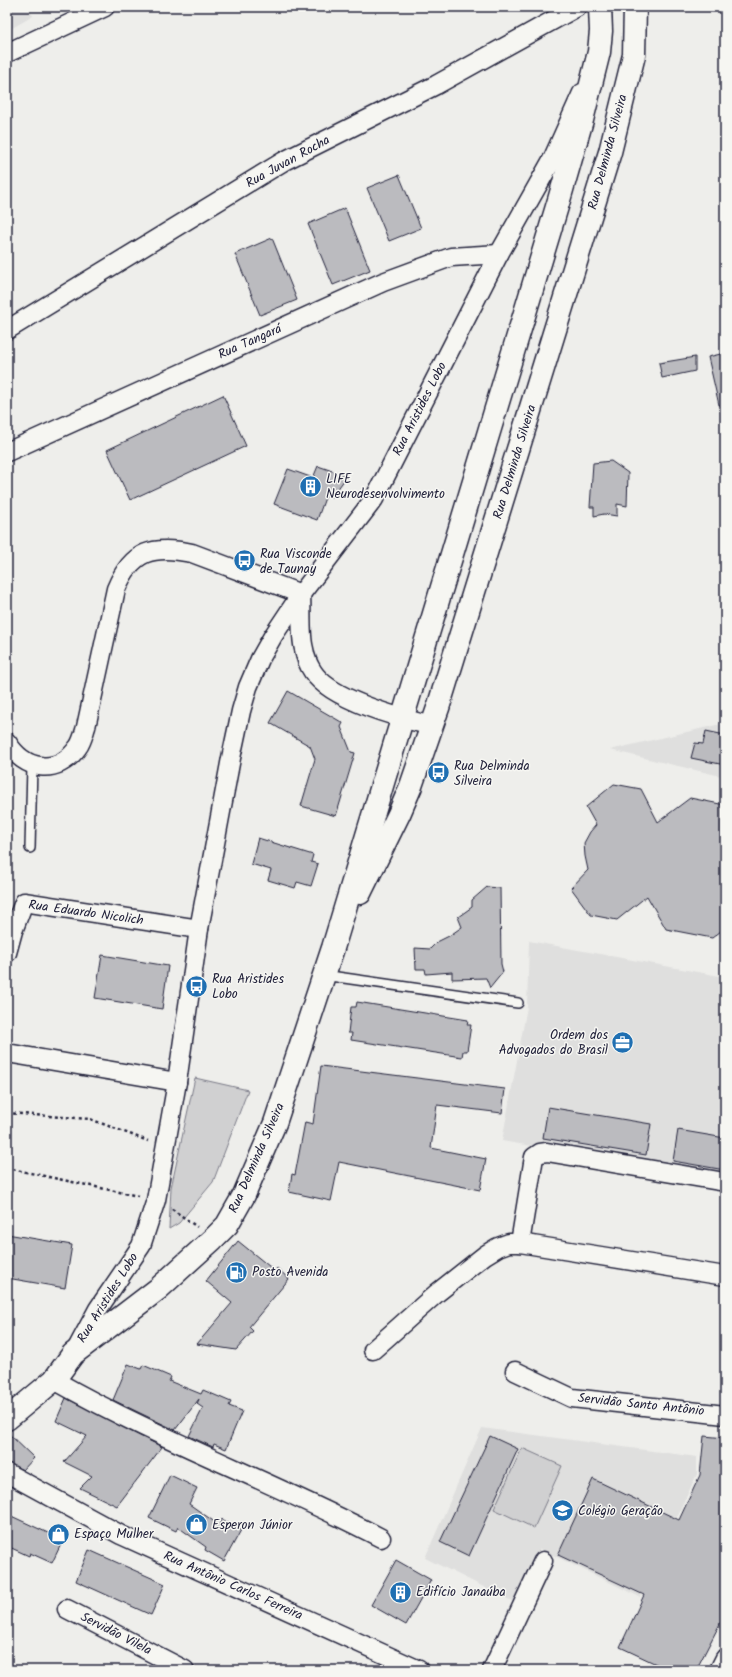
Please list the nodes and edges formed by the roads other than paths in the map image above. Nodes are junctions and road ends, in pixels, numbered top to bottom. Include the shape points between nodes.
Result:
1 (105, 7) edge
2 (577, 7) edge
3 (600, 7) edge
4 (635, 7) edge
5 (7, 53) edge
6 (594, 74) junction
7 (499, 254) junction
8 (7, 330) edge
9 (7, 452) edge
10 (301, 594) junction
11 (402, 718) junction
12 (432, 726) junction
13 (7, 742) edge
14 (32, 766) junction
15 (30, 848) dead end
16 (199, 929) junction
17 (333, 948) junction
18 (7, 953) edge
19 (323, 975) junction
20 (518, 1003) dead end
21 (7, 1053) edge
22 (177, 1082) junction
23 (725, 1182) edge
24 (520, 1243) junction
25 (725, 1276) edge
26 (373, 1350) dead end
27 (74, 1354) junction
28 (515, 1371) dead end
29 (54, 1380) junction
30 (725, 1414) edge
31 (7, 1419) edge
32 (7, 1473) edge
33 (381, 1538) dead end
34 (543, 1561) dead end
35 (68, 1609) dead end
36 (725, 1658) edge
37 (185, 1670) edge
38 (419, 1670) edge
39 (492, 1670) edge
40 (719, 1670) edge

1 - 5 street
2 - 8 street, Rua Juvan Rocha via 436,86 284,161
3 - 6 main road, Rua Delminda Silveira via 601,31
4 - 12 main road, Rua Delminda Silveira via 634,55 610,152
6 - 7 street, Rua Aristides Lobo via 588,80 552,160
6 - 11 main road, Rua Delminda Silveira via 523,321
7 - 9 street, Rua Tangará via 451,258 383,282
7 - 10 street, Rua Aristides Lobo via 374,499
10 - 11 street via 303,649 313,672 337,693
10 - 14 street via 178,550 148,552 134,559 122,574 116,589 86,727 78,747 64,762 46,767
10 - 16 street, Rua Aristides Lobo via 273,636 248,687 241,711
11 - 12 street
11 - 17 main road, Rua Delminda Silveira
12 - 17 main road, Rua Delminda Silveira via 399,814
13 - 14 street via 22,760
14 - 15 lane
16 - 18 street, Rua Eduardo Nicolich via 24,902
16 - 22 street, Rua Aristides Lobo
17 - 19 main road, Rua Delminda Silveira
19 - 20 lane
19 - 27 main road, Rua Delminda Silveira via 275,1122 244,1195 227,1226 158,1289
21 - 22 street
22 - 27 street, Rua Aristides Lobo via 167,1148 156,1198 141,1246 98,1309
23 - 24 street via 547,1152 540,1153 534,1157
24 - 25 street
24 - 26 street via 498,1247 486,1255 437,1293
27 - 29 main road, Rua Delminda Silveira
28 - 30 street, Servidão Santo Antônio via 572,1398
29 - 31 main road, Rua Delminda Silveira
29 - 33 street via 81,1396
32 - 38 street, Rua Antônio Carlos Ferreira via 121,1535
34 - 39 street
35 - 37 street, Servidão Vilela
36 - 40 street

